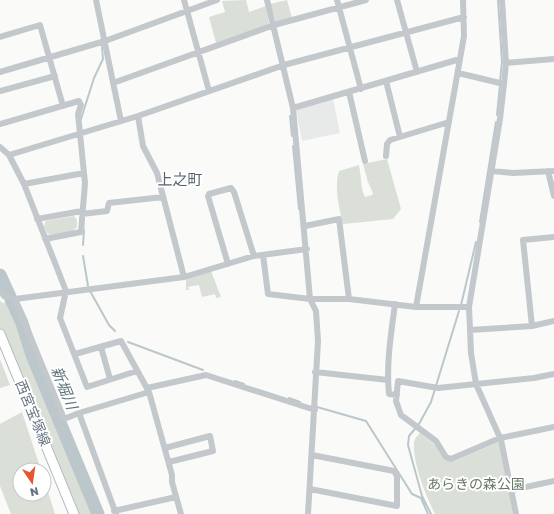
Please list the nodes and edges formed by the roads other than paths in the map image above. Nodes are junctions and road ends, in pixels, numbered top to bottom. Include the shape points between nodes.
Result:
1 (96, 0) edge
2 (184, 0) edge
3 (217, 0) edge
4 (267, 0) edge
5 (337, 0) edge
6 (366, 0) edge
7 (398, 0) edge
8 (463, 0) edge
9 (502, 0) edge
10 (339, 7) junction
11 (187, 11) junction
12 (464, 17) junction
13 (274, 25) junction
14 (406, 33) junction
15 (0, 37) edge
16 (105, 41) junction
17 (350, 48) junction
18 (198, 52) junction
19 (50, 57) junction
20 (460, 59) junction
21 (554, 59) edge
22 (506, 63) junction
23 (284, 65) junction
24 (0, 72) edge
25 (417, 72) junction
26 (458, 72) junction
27 (55, 76) junction
28 (386, 81) junction
29 (112, 83) junction
30 (504, 84) junction
31 (361, 89) junction
32 (0, 91) edge
33 (209, 91) junction
34 (349, 92) junction
35 (63, 106) junction
36 (293, 108) junction
37 (138, 117) junction
38 (121, 121) junction
39 (449, 122) junction
40 (0, 124) edge
41 (80, 133) junction
42 (400, 137) junction
43 (0, 147) edge
44 (9, 155) junction
45 (386, 156) dead end
46 (365, 161) dead end
47 (492, 171) junction
48 (551, 171) edge
49 (84, 173) junction
50 (24, 184) junction
51 (554, 196) edge
52 (163, 197) junction
53 (82, 212) junction
54 (37, 219) junction
55 (304, 226) junction
56 (554, 237) edge
57 (45, 238) junction
58 (306, 248) junction
59 (263, 255) junction
60 (254, 256) junction
61 (228, 264) junction
62 (184, 277) junction
63 (0, 290) edge
64 (66, 292) junction
65 (11, 298) junction
66 (310, 299) junction
67 (348, 299) junction
68 (395, 304) junction
69 (416, 307) junction
70 (469, 307) junction
71 (554, 321) edge
72 (532, 326) junction
73 (470, 330) junction
74 (0, 334) edge
75 (101, 347) junction
76 (75, 354) junction
77 (137, 371) junction
78 (316, 372) junction
79 (554, 374) edge
80 (110, 379) junction
81 (388, 380) junction
82 (476, 384) junction
83 (148, 390) junction
84 (397, 395) junction
85 (315, 410) junction
86 (79, 414) junction
87 (554, 427) edge
88 (500, 438) junction
89 (165, 448) junction
90 (312, 455) junction
91 (168, 462) junction
92 (554, 481) edge
93 (310, 489) junction
94 (512, 490) junction
95 (176, 497) junction
96 (115, 512) edge
97 (74, 514) edge
98 (181, 514) edge
99 (308, 514) edge
100 (516, 514) edge

1 - 16 street
2 - 11 street
3 - 11 street
4 - 13 street
5 - 10 street
6 - 10 street
7 - 14 street
8 - 12 street
9 - 22 street
10 - 13 street
10 - 17 street
11 - 16 street
11 - 18 street
12 - 14 street
12 - 20 street
13 - 18 street
13 - 23 street
14 - 17 street
14 - 25 street
15 - 19 street via 40,25
16 - 19 street
16 - 29 street
17 - 23 street
17 - 31 street
18 - 29 street
18 - 33 street
19 - 24 street
19 - 27 street
20 - 25 street
20 - 26 street
21 - 22 street
22 - 30 street
23 - 33 street
23 - 36 street
25 - 28 street
26 - 30 street
26 - 39 street
27 - 32 street
27 - 35 street
28 - 31 street
28 - 42 street
29 - 38 street
30 - 47 street
31 - 34 street
33 - 37 street
34 - 36 street
34 - 46 street
35 - 40 street
35 - 41 street via 80,101
36 - 55 street
37 - 38 street
37 - 52 street via 143,146 157,173
38 - 41 street
39 - 42 street
39 - 69 street
41 - 44 street
41 - 49 street
42 - 45 street via 390,140 387,144
43 - 44 street
44 - 50 street
47 - 48 street
47 - 70 street
48 - 51 street
49 - 50 street
49 - 53 street
50 - 54 street
52 - 53 street via 109,203 107,211
52 - 62 street
53 - 54 street
53 - 57 street via 80,232
54 - 57 street
55 - 58 street
55 - 67 street via 339,219
56 - 72 street via 523,240
57 - 64 street
58 - 59 street
58 - 66 street
59 - 60 street
59 - 66 street via 268,294
60 - 61 street
60 - 61 street via 234,192 231,188 209,194
61 - 62 street
62 - 64 street
63 - 65 street via 4,296
64 - 65 street
64 - 76 street via 60,318
65 - 86 street via 64,419
66 - 67 street
66 - 78 street via 316,311
67 - 68 street
68 - 69 street
68 - 81 street
69 - 70 street
70 - 73 street
71 - 72 street
72 - 73 street
73 - 82 street
74 - 97 main road, 西宮宝塚線
75 - 76 street
75 - 77 street via 121,341
75 - 80 street
76 - 80 street via 87,387
77 - 80 street
77 - 83 street
78 - 81 street
78 - 85 street
79 - 82 street
81 - 84 street via 389,394
82 - 84 street via 435,387 398,381
82 - 88 street
83 - 85 street via 206,375
83 - 86 street
83 - 89 street
84 - 88 street via 396,401 402,415 436,442 451,459
85 - 90 street
86 - 96 street
87 - 88 street
88 - 94 street
89 - 91 street
89 - 91 street via 210,436 213,451
90 - 93 street
90 - 93 street via 394,471 398,476 397,506
91 - 95 street
92 - 94 street
93 - 99 street
94 - 100 street
95 - 96 street
95 - 98 street

